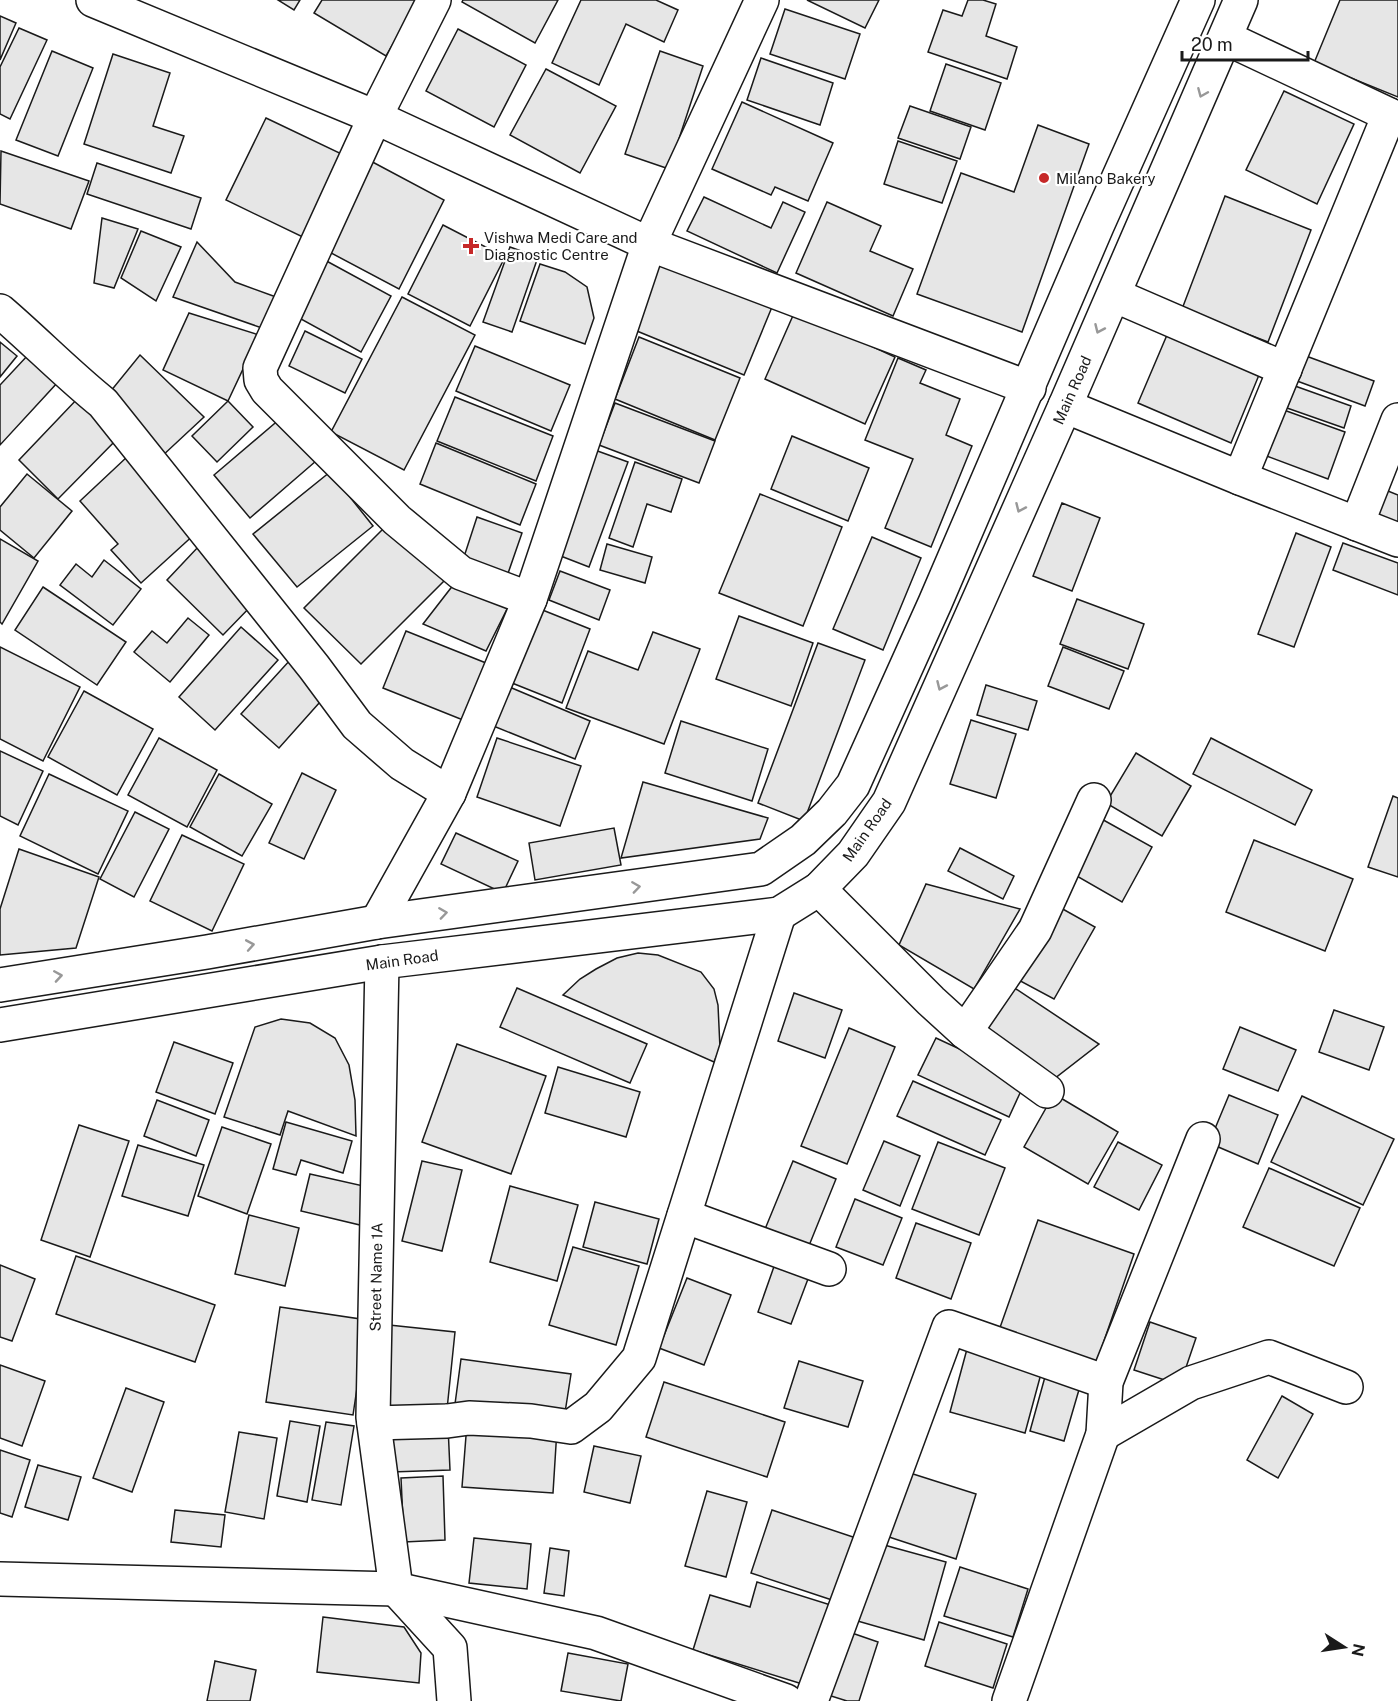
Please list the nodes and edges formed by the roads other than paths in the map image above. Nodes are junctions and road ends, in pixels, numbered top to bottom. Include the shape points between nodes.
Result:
1 (93, 0) edge
2 (434, 0) edge
3 (762, 0) edge
4 (1198, 0) edge
5 (1241, 0) edge
6 (1226, 38) junction
7 (375, 117) junction
8 (1394, 117) edge
9 (649, 244) junction
10 (1114, 294) junction
11 (0, 311) edge
12 (1285, 369) junction
13 (1029, 388) junction
14 (1065, 406) junction
15 (1398, 420) edge
16 (1240, 478) junction
17 (1357, 524) junction
18 (1398, 540) edge
19 (530, 599) junction
20 (448, 793) junction
21 (1094, 800) dead end
22 (819, 889) junction
23 (779, 914) junction
24 (377, 922) junction
25 (382, 962) junction
26 (0, 985) edge
27 (0, 1025) edge
28 (965, 1032) junction
29 (1047, 1091) dead end
30 (1203, 1140) dead end
31 (684, 1216) junction
32 (829, 1269) dead end
33 (1106, 1382) junction
34 (1346, 1387) dead end
35 (374, 1424) junction
36 (1103, 1434) junction
37 (0, 1579) edge
38 (396, 1589) junction
39 (454, 1701) edge
40 (786, 1701) edge
41 (812, 1701) edge
42 (1009, 1701) edge

1 - 7 street
2 - 7 street
3 - 9 street
4 - 13 street
5 - 6 street, Main Road
6 - 8 street
6 -> 10 street, Main Road
7 - 9 street
7 - 19 street via 260,368 261,380 397,520 461,573
8 - 12 street
9 - 13 street
9 - 19 street
10 - 12 street
10 -> 14 street, Main Road
11 - 20 street via 103,403 357,725 402,764
12 - 16 street
24 -> 13 street via 761,869 803,840 853,785
14 - 16 street
14 -> 22 street, Main Road via 889,802 853,854
15 - 17 street
16 - 17 street
17 - 18 street
19 - 20 street
20 - 24 street
21 - 28 street via 1035,930
22 - 23 street, Main Road
22 - 28 street
23 - 25 street, Main Road
23 - 31 street
26 -> 24 street
25 - 27 street, Main Road
25 - 35 street, Street Name 1A
28 - 29 street
30 - 33 street
31 - 32 street
31 - 35 street via 639,1358 597,1407 571,1426 469,1418
33 - 36 street
33 - 41 street via 950,1327
34 - 36 street via 1269,1357 1191,1383
35 - 38 street, Street Name 1A
36 - 42 street
37 - 38 street
38 - 39 street via 450,1648
38 - 40 street via 596,1633

